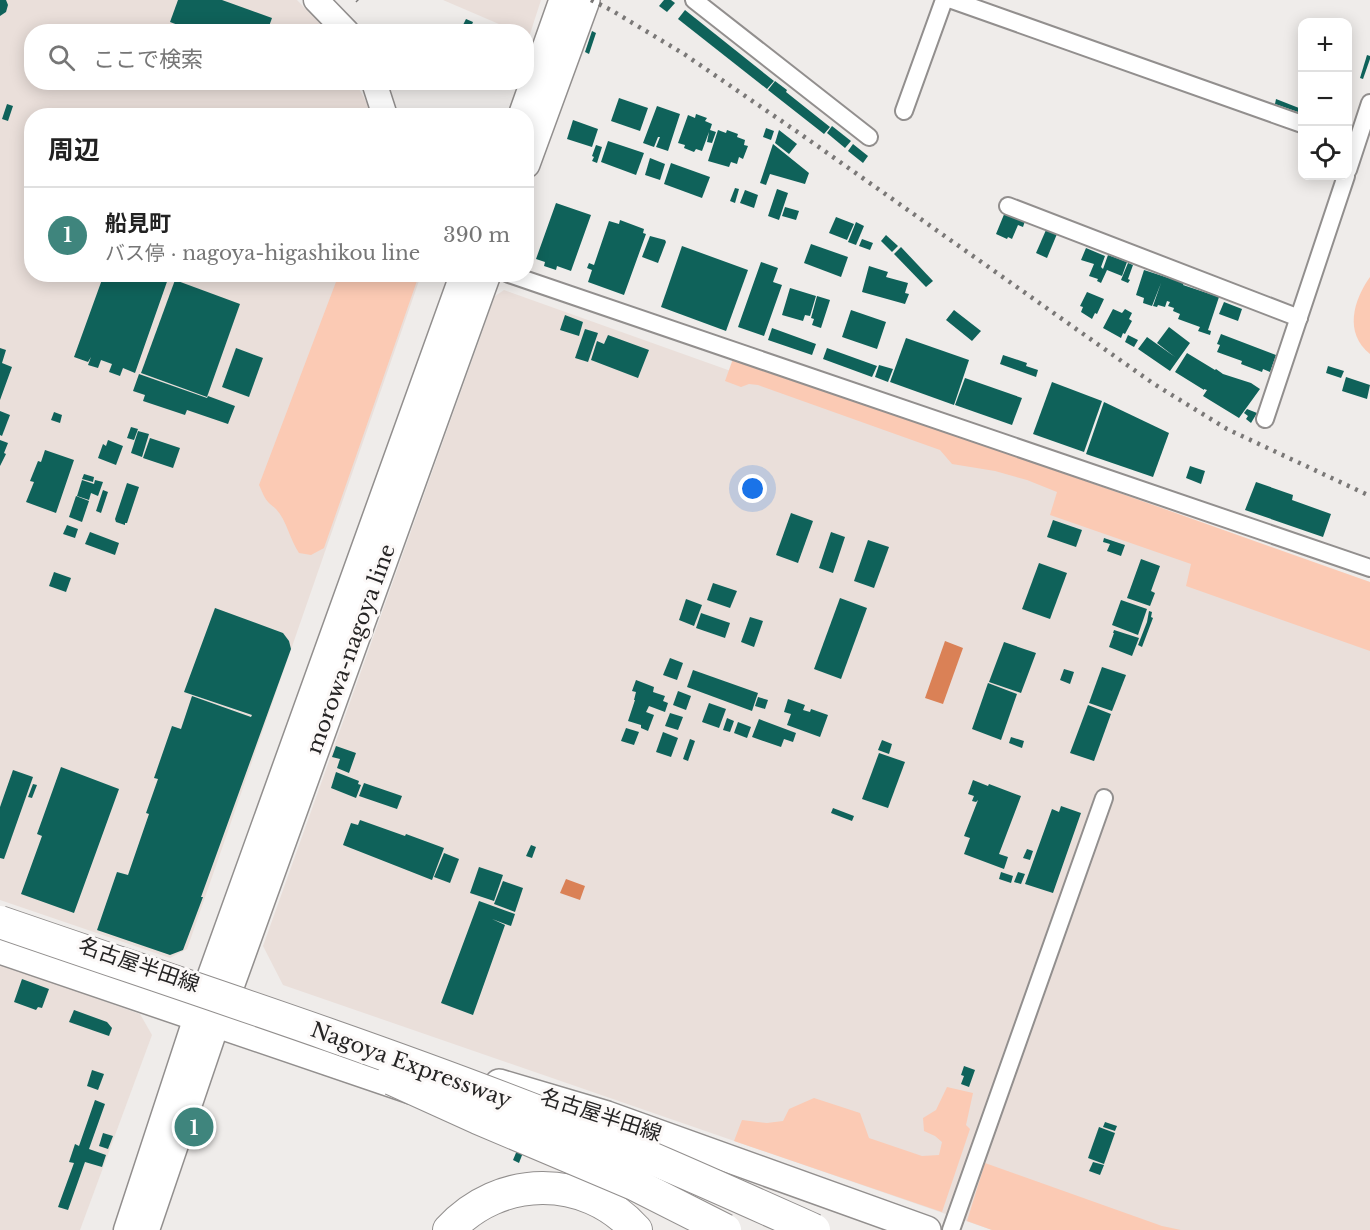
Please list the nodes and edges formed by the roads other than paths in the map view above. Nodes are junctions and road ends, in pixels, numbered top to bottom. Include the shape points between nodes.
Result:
1 (316, 0) edge
2 (563, 0) edge
3 (586, 0) edge
4 (694, 0) edge
5 (944, 0) edge
6 (952, 0) edge
7 (339, 24) edge
8 (534, 82) edge
9 (377, 90) edge
10 (531, 90) edge
11 (1370, 103) edge
12 (382, 108) edge
13 (525, 108) edge
14 (904, 111) dead end
15 (1298, 123) edge
16 (869, 138) dead end
17 (1352, 141) edge
18 (534, 142) edge
19 (1345, 180) edge
20 (1008, 206) dead end
21 (461, 282) edge
22 (484, 282) edge
23 (532, 282) edge
24 (1299, 318) junction
25 (1265, 419) dead end
26 (1370, 568) edge
27 (1104, 798) dead end
28 (0, 916) edge
29 (0, 922) edge
30 (0, 943) edge
31 (0, 950) edge
32 (209, 1003) junction
33 (392, 1079) junction
34 (126, 1230) edge
35 (147, 1230) edge
36 (448, 1230) edge
37 (475, 1230) edge
38 (609, 1230) edge
39 (636, 1230) edge
40 (725, 1230) edge
41 (765, 1230) edge
42 (814, 1230) edge
43 (821, 1230) edge
44 (836, 1230) edge
45 (927, 1230) edge
46 (951, 1230) edge

1 - 7 main road
2 - 8 main road
3 - 18 main road
4 - 16 street
5 - 14 street
6 - 15 street
9 - 12 main road
10 - 13 main road
11 - 17 street
19 - 24 street
20 - 24 street
21 - 32 main road, morowa-nagoya line
22 - 32 main road, morowa-nagoya line
23 - 26 street
24 - 25 street
27 - 46 street
28 - 32 main road, 名古屋半田線
29 - 32 highway, Nagoya Expressway, bridge
30 - 33 highway, Nagoya Expressway
31 - 32 main road, 名古屋半田線
32 - 34 main road
32 - 35 main road
32 - 42 highway, Nagoya Expressway, bridge via 399,1060 531,1109
32 - 43 main road, 名古屋半田線
32 - 44 highway, bridge via 408,1048 538,1092 758,1184 806,1208
32 - 45 main road, 名古屋半田線 via 607,1115
33 - 40 highway, bridge via 634,1184
33 - 41 highway, Nagoya Expressway, bridge via 534,1132
36 - 39 highway via 486,1201 516,1191 548,1187 596,1199
37 - 38 highway via 501,1214 545,1206 576,1212

